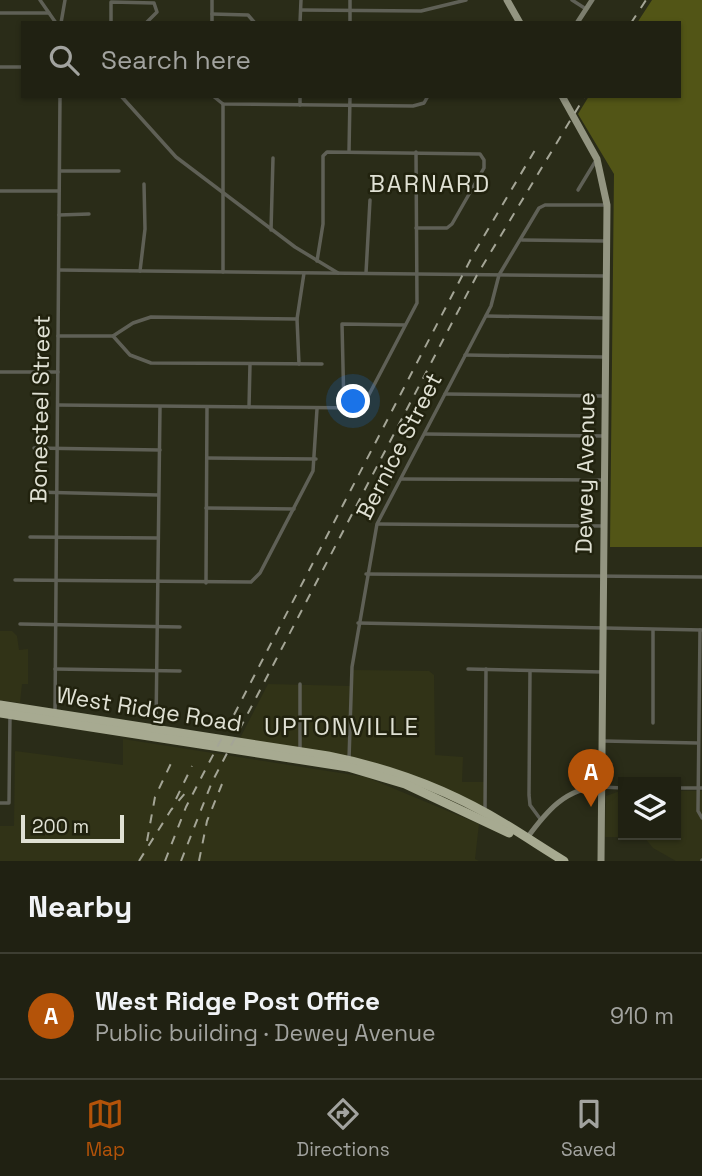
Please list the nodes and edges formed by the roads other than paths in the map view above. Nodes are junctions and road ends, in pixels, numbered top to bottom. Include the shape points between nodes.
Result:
1 (40, 0) edge
2 (65, 0) edge
3 (212, 0) edge
4 (301, 0) edge
5 (350, 0) edge
6 (466, 0) edge
7 (507, 0) edge
8 (572, 0) edge
9 (592, 0) edge
10 (111, 1) edge
11 (586, 9) junction
12 (300, 10) junction
13 (350, 10) junction
14 (0, 13) edge
15 (49, 13) junction
16 (212, 14) junction
17 (57, 21) edge
18 (60, 21) edge
19 (111, 21) edge
20 (148, 21) edge
21 (212, 21) edge
22 (253, 21) edge
23 (300, 21) edge
24 (350, 21) edge
25 (519, 21) edge
26 (579, 21) edge
27 (0, 67) edge
28 (21, 67) edge
29 (60, 98) edge
30 (123, 98) edge
31 (216, 98) edge
32 (300, 98) edge
33 (350, 98) edge
34 (427, 98) edge
35 (563, 98) edge
36 (223, 104) junction
37 (300, 104) junction
38 (350, 105) junction
39 (349, 152) junction
40 (416, 152) junction
41 (273, 158) dead end
42 (597, 159) junction
43 (60, 171) junction
44 (119, 171) dead end
45 (144, 184) dead end
46 (578, 190) dead end
47 (0, 191) edge
48 (60, 191) junction
49 (223, 194) junction
50 (370, 200) dead end
51 (607, 205) junction
52 (89, 214) dead end
53 (59, 215) junction
54 (416, 228) junction
55 (271, 230) junction
56 (520, 240) junction
57 (607, 241) junction
58 (317, 261) junction
59 (59, 270) junction
60 (140, 271) junction
61 (223, 272) junction
62 (303, 273) junction
63 (323, 273) junction
64 (338, 273) junction
65 (366, 273) junction
66 (418, 274) junction
67 (499, 275) junction
68 (607, 276) junction
69 (486, 316) junction
70 (606, 318) junction
71 (297, 319) junction
72 (406, 325) junction
73 (58, 336) junction
74 (113, 336) junction
75 (465, 355) junction
76 (606, 357) junction
77 (250, 364) junction
78 (299, 364) junction
79 (322, 364) dead end
80 (0, 372) edge
81 (58, 372) junction
82 (445, 394) junction
83 (605, 396) junction
84 (58, 405) junction
85 (160, 407) junction
86 (207, 407) junction
87 (249, 407) junction
88 (317, 409) junction
89 (344, 409) junction
90 (424, 434) junction
91 (605, 436) junction
92 (34, 448) dead end
93 (57, 449) junction
94 (160, 450) junction
95 (207, 458) junction
96 (316, 459) junction
97 (401, 479) junction
98 (604, 480) junction
99 (33, 492) dead end
100 (57, 493) junction
101 (158, 495) junction
102 (206, 508) junction
103 (294, 509) junction
104 (377, 524) junction
105 (604, 526) junction
106 (30, 537) dead end
107 (57, 537) junction
108 (158, 538) junction
109 (366, 575) junction
110 (603, 577) junction
111 (702, 577) edge
112 (15, 580) dead end
113 (56, 581) junction
114 (158, 583) junction
115 (206, 583) junction
116 (358, 623) junction
117 (20, 624) dead end
118 (55, 625) junction
119 (158, 626) junction
120 (180, 627) dead end
121 (603, 628) junction
122 (653, 629) junction
123 (701, 630) edge
124 (55, 669) junction
125 (468, 669) dead end
126 (486, 669) junction
127 (157, 671) junction
128 (180, 671) dead end
129 (530, 671) junction
130 (603, 672) junction
131 (300, 684) dead end
132 (0, 705) edge
133 (0, 713) edge
134 (11, 714) junction
135 (55, 718) junction
136 (653, 723) dead end
137 (156, 729) junction
138 (602, 741) junction
139 (698, 743) junction
140 (300, 751) junction
141 (349, 764) junction
142 (601, 787) junction
143 (618, 788) edge
144 (681, 788) edge
145 (700, 788) edge
146 (0, 803) edge
147 (485, 814) junction
148 (702, 818) edge
149 (541, 820) junction
150 (526, 840) junction
151 (564, 861) edge
152 (600, 861) edge

1 - 15 street
2 - 18 street
3 - 16 street
4 - 12 street
5 - 13 street
6 - 13 street via 421,11
7 - 25 main road
8 - 11 street
9 - 11 street
10 - 19 street
10 - 20 street via 154,3 157,12
11 - 26 street
12 - 13 street
12 - 23 street
13 - 24 street
14 - 15 street
15 - 17 street
16 - 21 street
16 - 22 street via 248,15
27 - 28 street
29 - 43 street, Bonesteel Street
30 - 49 street via 176,158
31 - 36 street
32 - 37 street
33 - 38 street
34 - 38 street via 416,106
35 - 42 main road, Dewey Avenue
36 - 37 street
36 - 49 street
37 - 38 street
38 - 39 street
39 - 40 street
39 - 58 street via 323,156 323,224
40 - 54 street
40 - 54 street via 474,152 485,164 450,226
41 - 55 street
42 - 46 street
42 - 51 main road, Dewey Avenue
43 - 44 street
43 - 48 street, Bonesteel Street
45 - 60 street
47 - 48 street
48 - 53 street, Bonesteel Street
49 - 55 street
49 - 61 street
50 - 65 street
51 - 56 street, Bernice Street via 541,206
51 - 57 main road, Dewey Avenue
52 - 53 street
53 - 59 street, Bonesteel Street
54 - 66 street
55 - 58 street
56 - 57 street
56 - 67 street, Bernice Street
57 - 68 main road, Dewey Avenue
58 - 63 street
58 - 64 street
59 - 60 street
59 - 73 street, Bonesteel Street
60 - 61 street
61 - 62 street
62 - 63 street
62 - 71 street
63 - 64 street
64 - 65 street
65 - 66 street
66 - 67 street
66 - 72 street via 417,303
67 - 68 street
67 - 69 street, Bernice Street
68 - 70 main road, Dewey Avenue
69 - 70 street
69 - 75 street, Bernice Street
70 - 76 main road, Dewey Avenue
71 - 74 street via 151,317
71 - 78 street
72 - 89 street via 362,408
72 - 89 street via 342,324
73 - 74 street
73 - 81 street, Bonesteel Street
74 - 77 street via 144,362
75 - 76 street
75 - 82 street, Bernice Street
76 - 83 main road, Dewey Avenue
77 - 78 street
77 - 87 street
78 - 79 street
80 - 81 street
81 - 84 street, Bonesteel Street
82 - 83 street
82 - 90 street, Bernice Street
83 - 91 main road, Dewey Avenue
84 - 85 street
84 - 93 street, Bonesteel Street
85 - 86 street
85 - 94 street
86 - 87 street
86 - 95 street
87 - 88 street
88 - 89 street
88 - 96 street
90 - 91 street
90 - 97 street, Bernice Street
91 - 98 main road, Dewey Avenue
92 - 93 street
93 - 94 street
93 - 100 street, Bonesteel Street
94 - 101 street
95 - 96 street
95 - 102 street
96 - 103 street
97 - 98 street
97 - 104 street, Bernice Street
98 - 105 main road, Dewey Avenue
99 - 100 street
100 - 101 street
100 - 107 street, Bonesteel Street
101 - 108 street
102 - 103 street
102 - 115 street
103 - 115 street via 254,579
104 - 105 street
104 - 109 street, Bernice Street
105 - 110 main road, Dewey Avenue
106 - 107 street
107 - 108 street
107 - 113 street, Bonesteel Street
108 - 114 street
109 - 110 street
109 - 116 street, Bernice Street
110 - 111 street
110 - 121 main road, Dewey Avenue
112 - 113 street
113 - 114 street
113 - 118 street, Bonesteel Street
114 - 115 street
114 - 119 street
116 - 121 street
116 - 141 street, Bernice Street
117 - 118 street
118 - 119 street
118 - 124 street, Bonesteel Street
119 - 120 street
119 - 127 street
121 - 122 street
121 - 130 main road, Dewey Avenue
122 - 123 street
122 - 136 street
123 - 139 street
124 - 127 street
124 - 135 street, Bonesteel Street
125 - 126 street
126 - 129 street
126 - 147 street
127 - 128 street
127 - 137 street
129 - 130 street
129 - 149 street via 529,795
130 - 138 main road, Dewey Avenue
131 - 140 street
132 - 135 highway, West Ridge Road
133 - 134 highway, West Ridge Road
134 - 135 highway, West Ridge Road
134 - 146 street via 9,803
135 - 137 highway, West Ridge Road
135 - 141 highway, West Ridge Road
137 - 140 highway, West Ridge Road
138 - 139 street
138 - 142 main road, Dewey Avenue
139 - 145 street
140 - 141 highway, West Ridge Road
141 - 147 highway, West Ridge Road via 406,777
141 - 150 highway, West Ridge Road via 405,784
142 - 143 street
142 - 149 street via 568,794
142 - 152 main road, Dewey Avenue
144 - 145 street
145 - 148 street via 698,811
147 - 150 highway, West Ridge Road
149 - 150 street
150 - 151 highway, West Ridge Road

